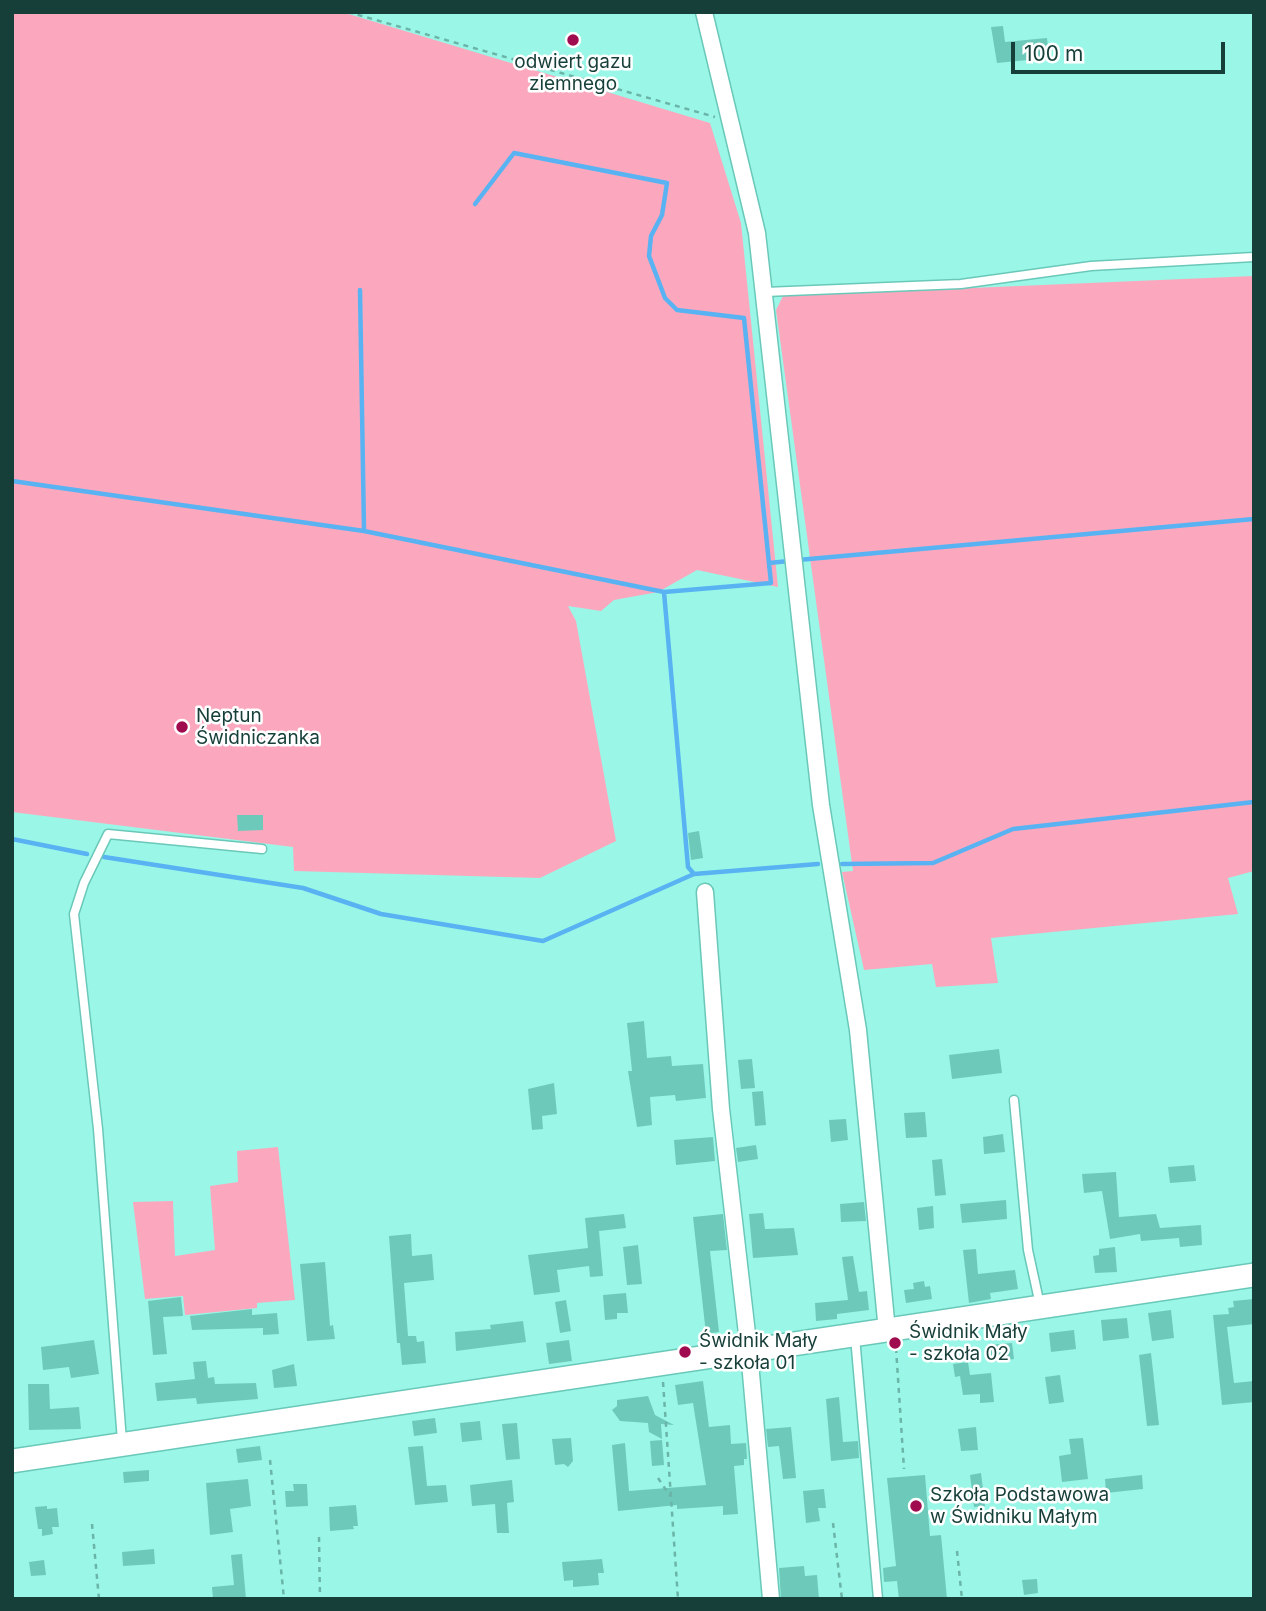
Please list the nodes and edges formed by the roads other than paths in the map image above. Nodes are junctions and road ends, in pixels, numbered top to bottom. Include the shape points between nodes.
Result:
1 (704, 12) edge
2 (1254, 257) edge
3 (765, 292) junction
4 (262, 849) dead end
5 (705, 892) dead end
6 (1014, 1100) dead end
7 (1254, 1275) edge
8 (1041, 1308) junction
9 (855, 1336) junction
10 (895, 1338) junction
11 (749, 1351) junction
12 (122, 1445) junction
13 (12, 1461) edge
14 (771, 1599) edge
15 (878, 1599) edge

1 - 3 street via 757,233
2 - 3 lane via 1091,266 961,284
3 - 10 street via 830,870 858,1030
4 - 12 lane via 108,834 83,883 74,914 98,1129
5 - 11 street via 722,1109
6 - 8 lane via 1028,1250
7 - 8 street
8 - 10 street
9 - 10 street
9 - 11 street
9 - 15 lane
11 - 12 street
11 - 14 street
12 - 13 street

